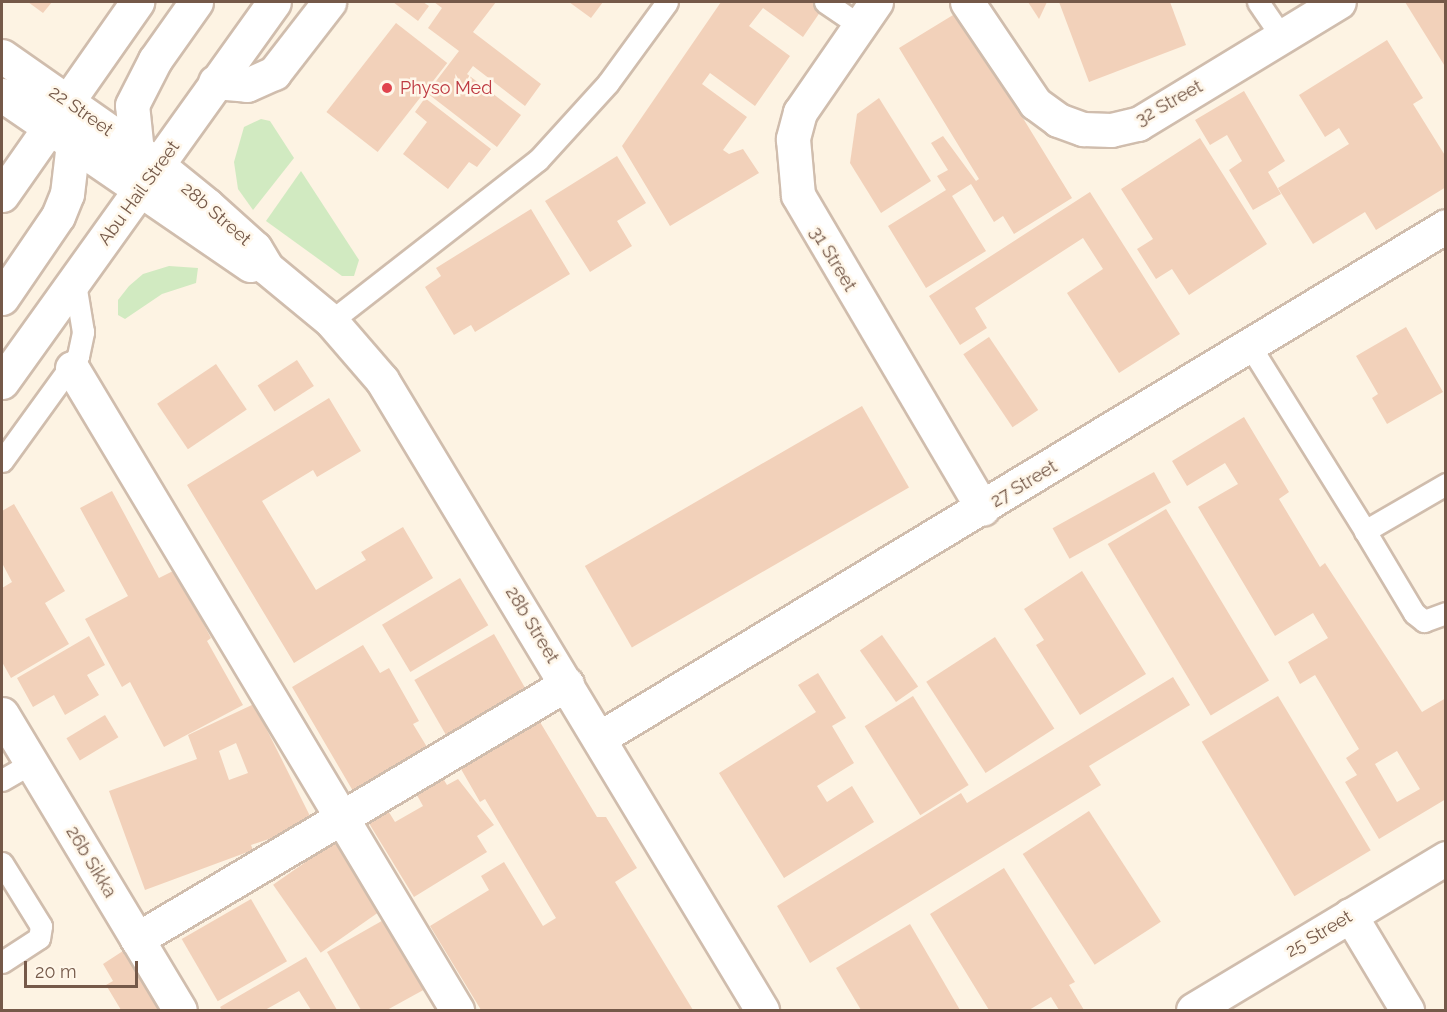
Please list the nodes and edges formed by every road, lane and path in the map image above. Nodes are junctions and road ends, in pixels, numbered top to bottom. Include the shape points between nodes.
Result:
1 (196, 2) edge
2 (274, 2) edge
3 (329, 2) edge
4 (667, 2) edge
5 (825, 2) edge
6 (967, 2) edge
7 (1258, 2) edge
8 (1339, 2) edge
9 (127, 7) edge
10 (867, 14) edge
11 (1282, 37) junction
12 (2, 56) edge
13 (215, 82) junction
14 (2, 95) edge
15 (63, 124) junction
16 (149, 154) junction
17 (2, 195) edge
18 (1446, 226) edge
19 (75, 283) junction
20 (2, 298) edge
21 (331, 321) junction
22 (1250, 346) junction
23 (72, 368) junction
24 (2, 382) edge
25 (2, 461) edge
26 (1446, 484) edge
27 (983, 509) junction
28 (1365, 531) junction
29 (1446, 613) edge
30 (567, 684) junction
31 (2, 714) edge
32 (601, 737) junction
33 (31, 763) junction
34 (2, 780) edge
35 (342, 817) junction
36 (1446, 858) edge
37 (2, 863) edge
38 (1350, 915) junction
39 (137, 939) junction
40 (2, 963) edge
41 (180, 1011) edge
42 (457, 1011) edge
43 (762, 1011) edge
44 (1193, 1011) edge
45 (1407, 1011) edge

1 - 16 street via 140,86 132,105
2 - 13 street, Abu Hail Street
3 - 13 street via 274,73 248,85
4 - 21 lane via 608,83 538,160
5 - 10 lane
6 - 11 street, 32 Street via 1035,104 1058,120 1083,129 1111,130 1138,124
7 - 11 lane
8 - 11 street, 32 Street
9 - 15 street
10 - 27 street, 31 Street via 800,112 792,158 798,195
12 - 15 street, 22 Street
13 - 16 street, Abu Hail Street
14 - 15 street, 22 Street
15 - 16 street, 22 Street
15 - 16 street, 22 Street
15 - 17 street
15 - 20 street via 67,194 58,216
16 - 19 street, Abu Hail Street
16 - 21 street, 28b Street via 234,257 267,268
18 - 22 street, 27 Street
19 - 23 lane via 83,332
19 - 24 street, Abu Hail Street
21 - 30 street, 28b Street via 405,412
22 - 27 street, 27 Street
22 - 28 lane
23 - 25 lane
23 - 35 street
26 - 28 lane
27 - 32 street, 27 Street
28 - 29 lane via 1414,613 1424,621
30 - 32 street, 28b Street
30 - 35 street
31 - 33 street, 26b Sikka
32 - 43 street, 28b Street
33 - 34 lane
33 - 39 street, 26b Sikka
35 - 39 street
35 - 42 street
36 - 38 street, 25 Street
37 - 40 lane via 38,920 41,932
38 - 44 street, 25 Street
38 - 45 street
39 - 41 street, 26b Sikka

